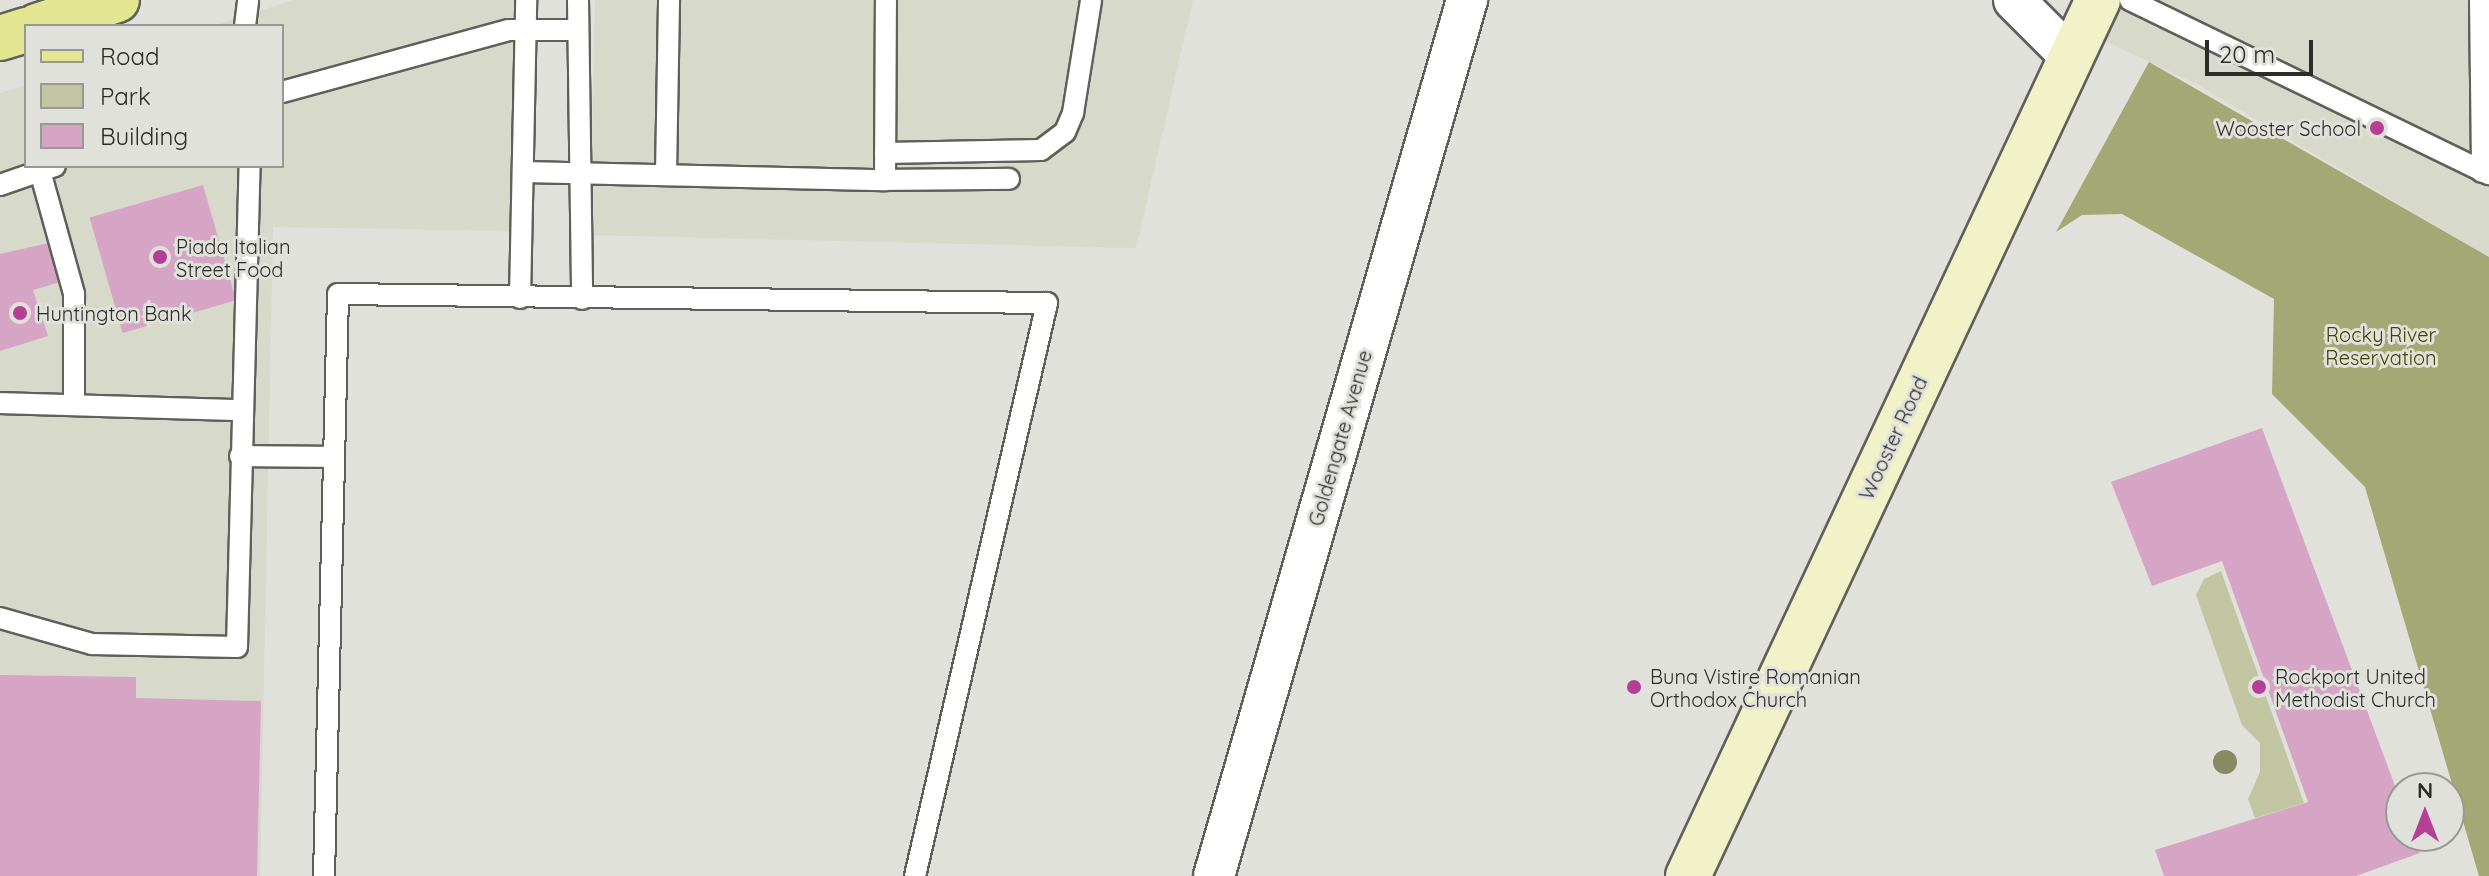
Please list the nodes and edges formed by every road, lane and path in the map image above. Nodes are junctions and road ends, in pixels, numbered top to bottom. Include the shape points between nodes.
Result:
1 (117, 0) edge
2 (248, 0) edge
3 (526, 0) edge
4 (578, 0) edge
5 (669, 0) edge
6 (886, 0) edge
7 (1091, 0) edge
8 (1467, 0) edge
9 (2014, 0) edge
10 (2098, 0) edge
11 (2130, 0) edge
12 (2480, 0) edge
13 (43, 24) edge
14 (245, 24) edge
15 (525, 29) junction
16 (578, 30) junction
17 (24, 31) edge
18 (0, 38) edge
19 (2071, 57) junction
20 (284, 91) edge
21 (885, 153) junction
22 (250, 168) edge
23 (48, 169) edge
24 (523, 172) junction
25 (576, 172) junction
26 (2486, 173) edge
27 (666, 175) junction
28 (1009, 179) dead end
29 (885, 180) junction
30 (0, 185) edge
31 (520, 298) junction
32 (582, 299) junction
33 (0, 403) edge
34 (74, 405) junction
35 (241, 410) junction
36 (240, 456) junction
37 (334, 457) junction
38 (0, 618) edge
39 (324, 876) edge
40 (915, 876) edge
41 (1214, 876) edge
42 (1688, 876) edge

1 - 13 main road
2 - 14 lane
3 - 15 lane
4 - 16 lane
5 - 27 lane
6 - 21 lane
7 - 21 lane via 1073,113 1065,132 1041,150
8 - 41 street, Goldengate Avenue
9 - 19 street
10 - 19 main road, Wooster Road
11 - 26 lane
12 - 26 lane
15 - 16 lane
15 - 20 lane
15 - 24 lane
16 - 25 lane
17 - 18 main road
19 - 42 main road, Wooster Road
21 - 29 lane
22 - 35 lane
23 - 30 lane
23 - 34 lane via 74,294
24 - 25 lane
24 - 31 lane
25 - 27 lane
25 - 32 lane
27 - 29 lane
28 - 29 lane
31 - 32 lane
31 - 37 lane via 338,294
32 - 40 lane via 1047,303
33 - 34 lane
34 - 35 lane
35 - 36 lane
36 - 37 lane
36 - 38 lane via 237,647 92,644
37 - 39 lane

